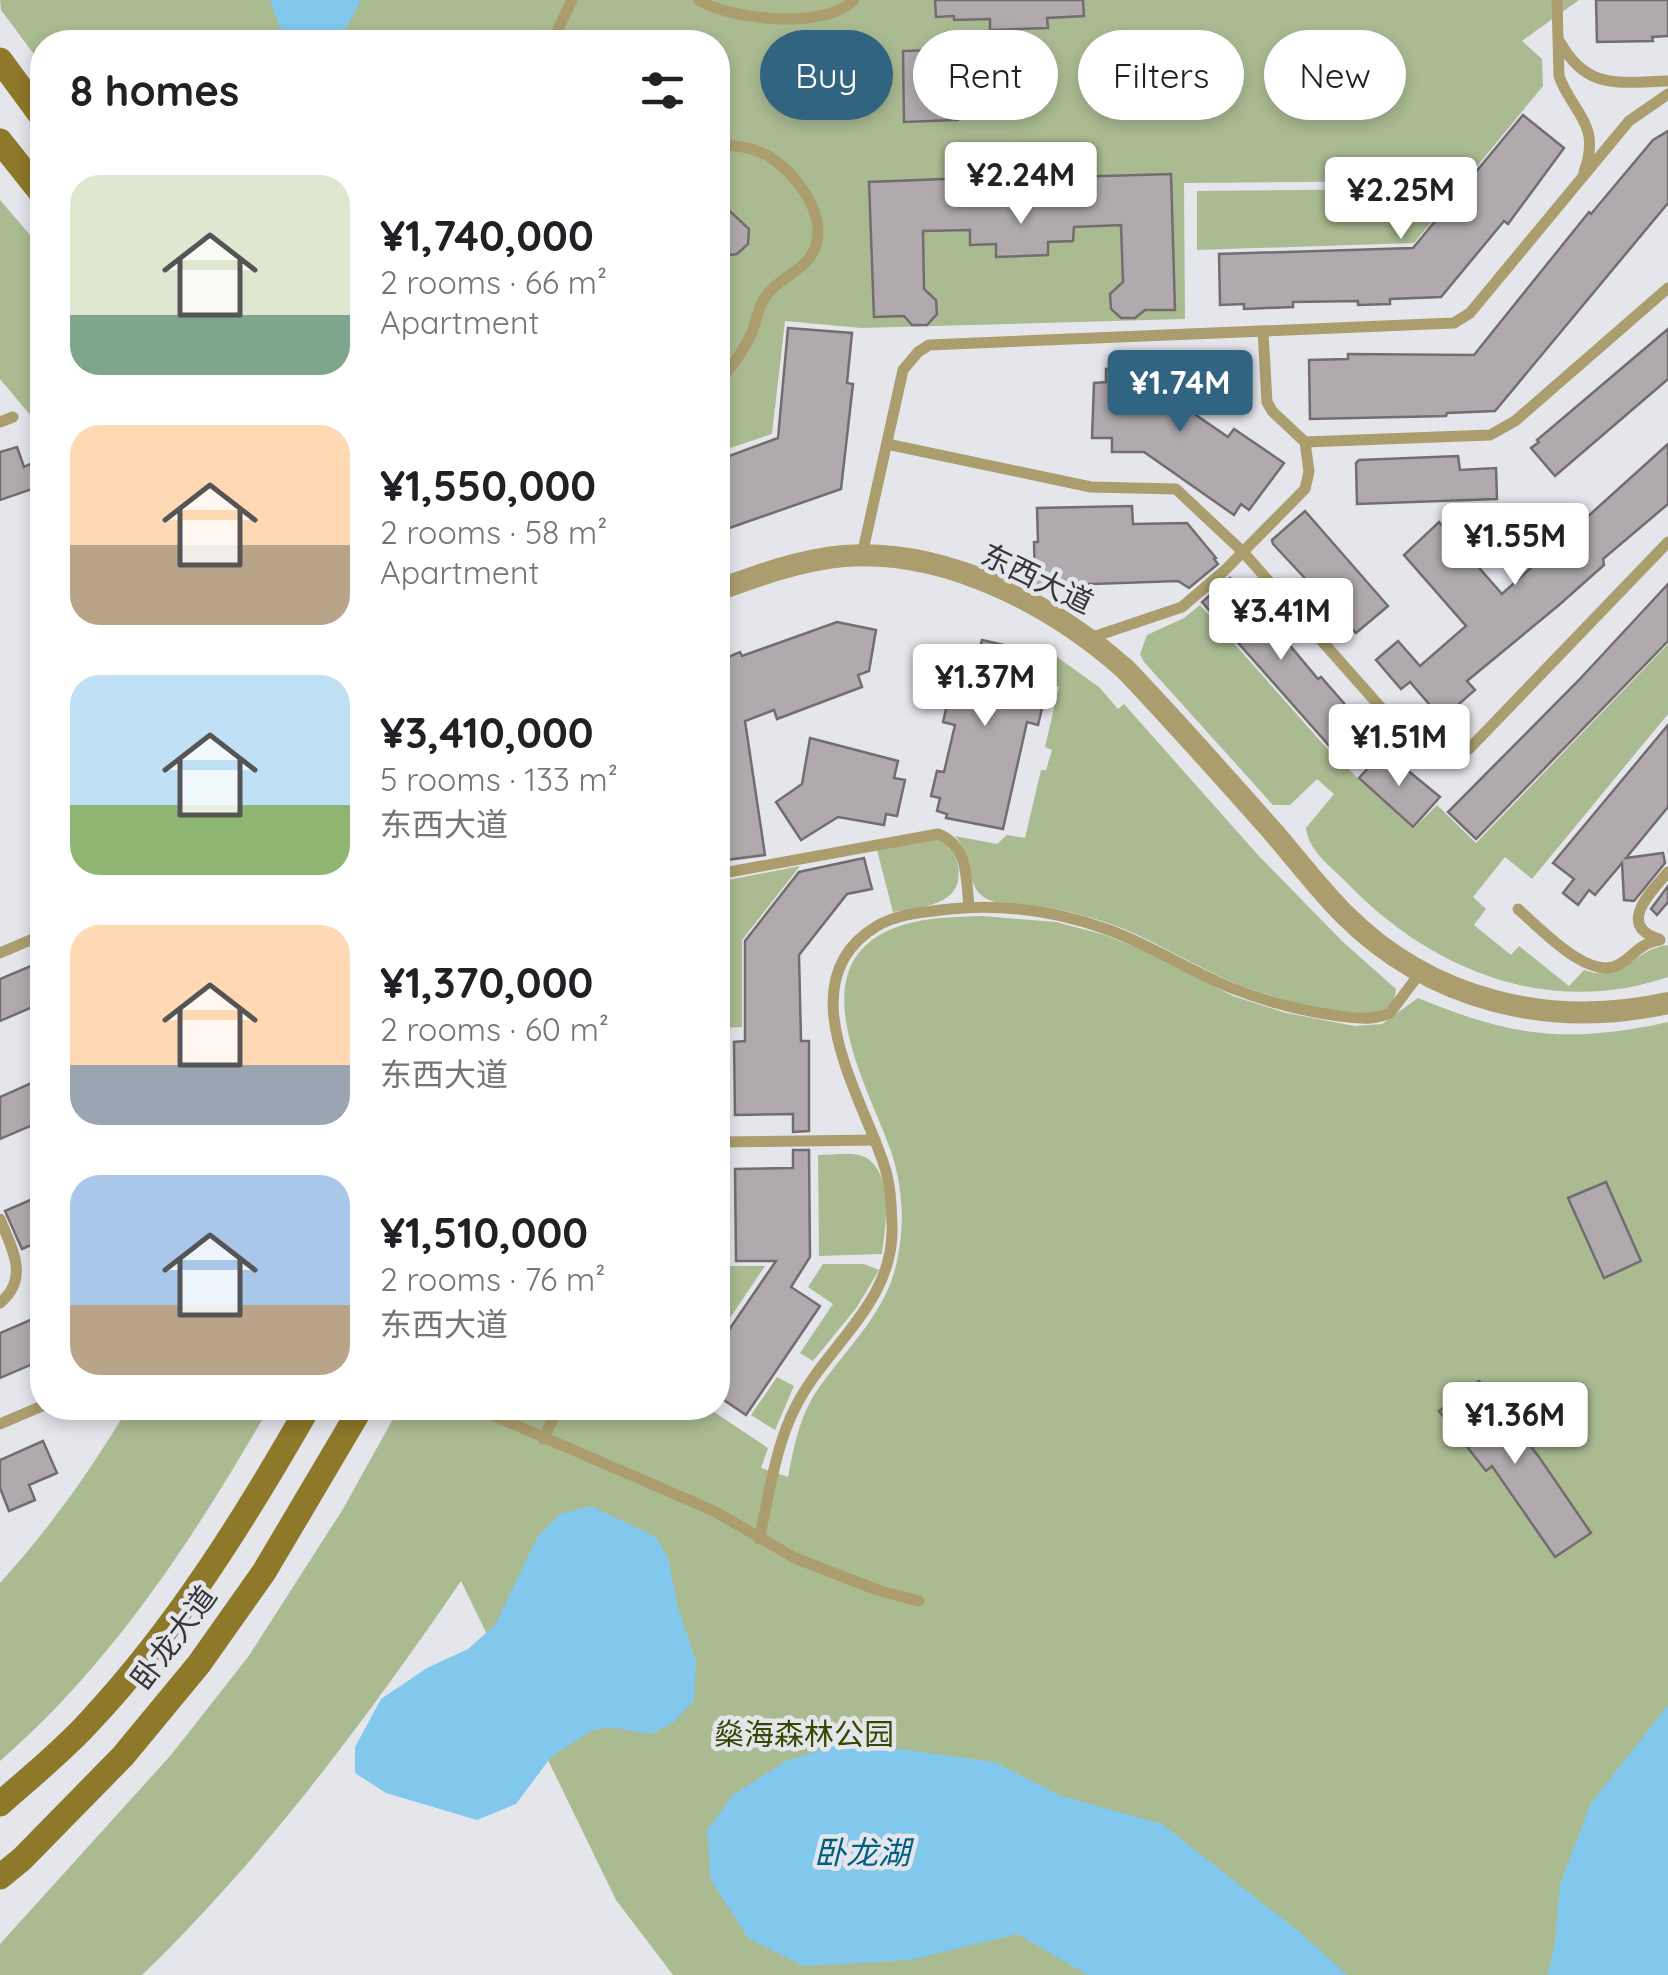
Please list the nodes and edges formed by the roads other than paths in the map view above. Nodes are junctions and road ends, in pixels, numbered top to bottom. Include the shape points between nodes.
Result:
1 (572, 0) edge
2 (698, 0) edge
3 (854, 0) edge
4 (1557, 0) edge
5 (558, 30) edge
6 (1558, 38) junction
7 (0, 60) edge
8 (1668, 81) edge
9 (1668, 94) edge
10 (30, 100) edge
11 (0, 141) edge
12 (730, 145) edge
13 (1582, 178) junction
14 (30, 179) edge
15 (1668, 288) edge
16 (1263, 332) junction
17 (730, 366) edge
18 (1305, 442) junction
19 (887, 444) junction
20 (1668, 542) edge
21 (1243, 552) junction
22 (862, 555) junction
23 (730, 586) edge
24 (1090, 638) junction
25 (730, 872) edge
26 (1668, 872) edge
27 (969, 907) junction
28 (1518, 909) dead end
29 (1664, 939) edge
30 (30, 940) edge
31 (0, 953) edge
32 (1420, 973) junction
33 (1668, 1003) edge
34 (874, 1140) junction
35 (730, 1142) edge
36 (0, 1219) edge
37 (0, 1303) edge
38 (30, 1411) edge
39 (301, 1420) edge
40 (354, 1420) edge
41 (502, 1420) edge
42 (552, 1420) edge
43 (0, 1424) edge
44 (543, 1439) junction
45 (759, 1539) junction
46 (919, 1601) dead end
47 (0, 1804) edge
48 (0, 1877) edge

1 - 5 lane
2 - 3 lane via 725,14 817,18
4 - 6 lane
6 - 8 lane via 1590,77
6 - 13 lane via 1559,76 1587,128
7 - 10 main road
9 - 13 lane via 1635,114
11 - 14 main road
12 - 17 lane via 770,157 796,182 814,210 818,233 810,258 764,298
13 - 16 lane via 1462,320 1446,326
15 - 18 lane via 1490,435
16 - 18 lane via 1266,402
16 - 19 lane via 929,345 903,370
18 - 21 lane via 1305,490
19 - 21 lane via 1091,487 1176,489
19 - 22 lane
20 - 21 lane via 1469,749 1448,759 1415,746
21 - 24 lane via 1182,607
22 - 23 street, 东西大道 via 800,563
22 - 24 street, 东西大道 via 946,568 1006,591
24 - 32 street, 东西大道 via 1174,720 1345,915
25 - 27 lane via 938,834 964,860
26 - 29 lane via 1638,914 1646,934
27 - 32 lane via 1080,920 1228,987 1324,1014 1383,1016
27 - 34 lane via 888,920 840,963 835,1021
28 - 29 lane via 1592,968 1622,964 1639,946
30 - 31 lane
32 - 33 street, 东西大道 via 1471,996 1528,1010 1579,1014
34 - 35 lane
34 - 45 lane via 891,1203 886,1270 870,1303 796,1404
36 - 37 lane via 18,1266 18,1278
38 - 43 lane
39 - 47 main road, 卧龙大道 via 163,1634 89,1722
40 - 48 main road, 卧龙大道 via 264,1572 199,1664 123,1756
41 - 44 lane
42 - 44 lane
44 - 45 lane via 714,1511
45 - 46 lane via 836,1575

